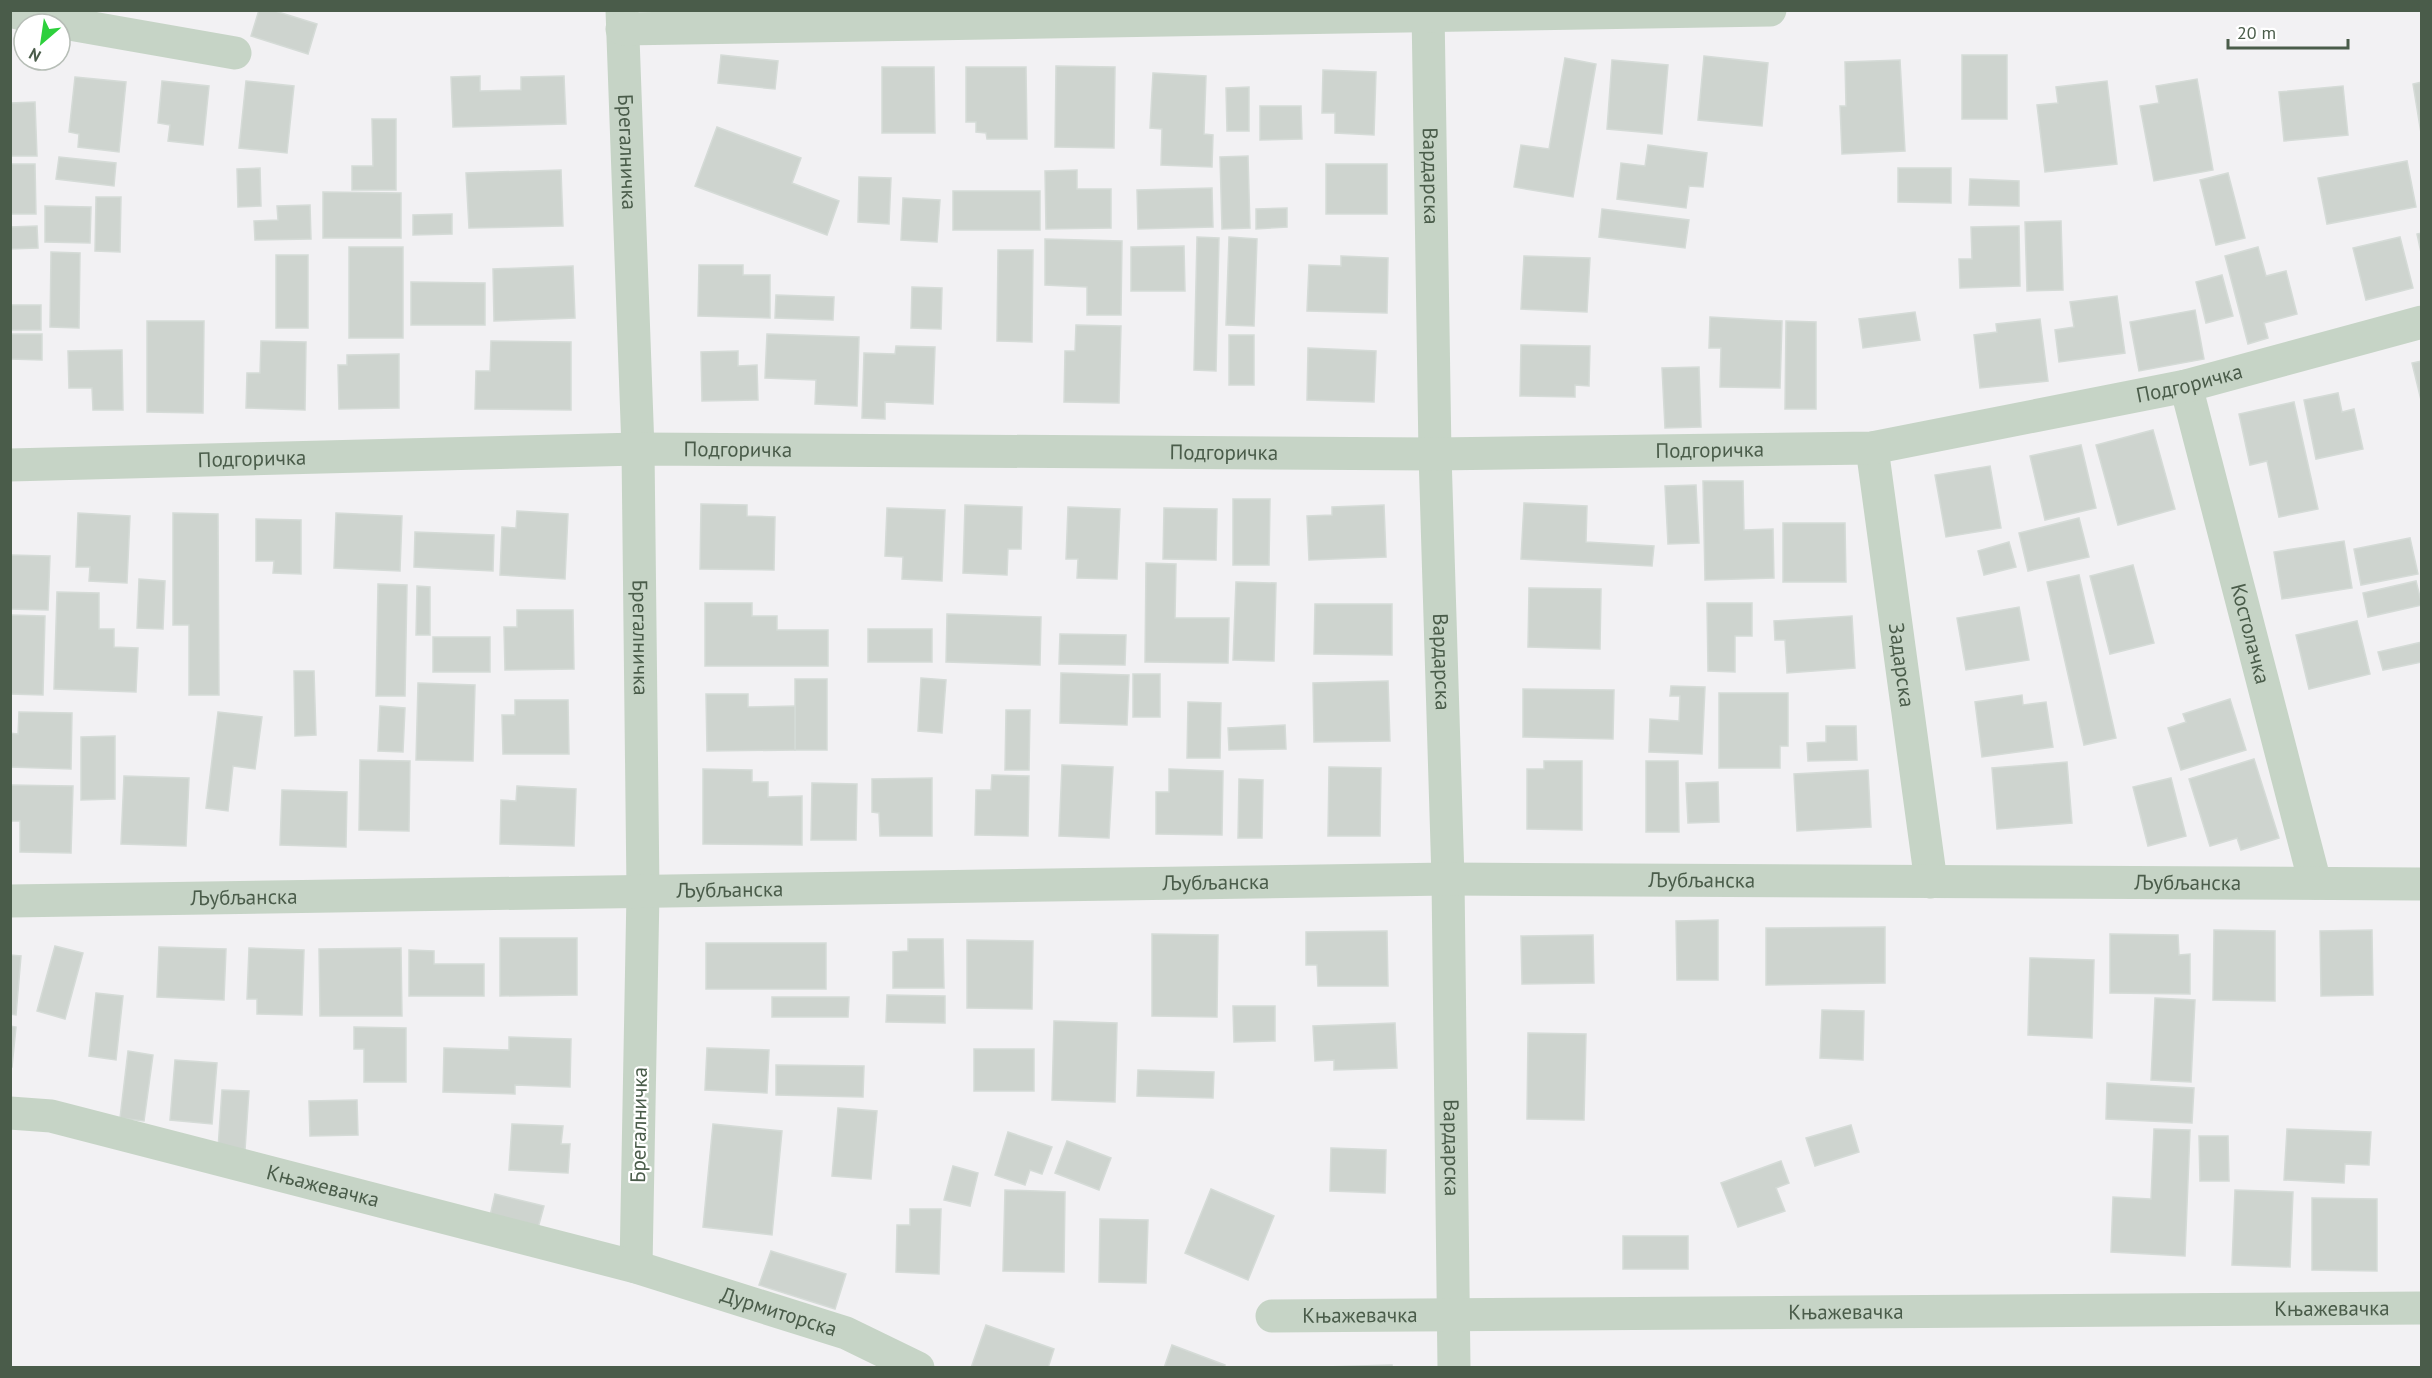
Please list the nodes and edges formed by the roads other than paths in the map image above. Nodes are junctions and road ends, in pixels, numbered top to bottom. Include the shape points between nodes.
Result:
1 (1770, 10) edge
2 (10, 11) edge
3 (1427, 13) edge
4 (622, 20) edge
5 (235, 53) dead end
6 (2421, 322) edge
7 (2186, 386) junction
8 (638, 448) junction
9 (1872, 448) junction
10 (1435, 454) junction
11 (10, 465) edge
12 (1448, 879) junction
13 (1931, 882) junction
14 (2315, 883) junction
15 (2421, 884) edge
16 (643, 891) junction
17 (10, 901) edge
18 (10, 1113) edge
19 (636, 1268) junction
20 (2421, 1308) edge
21 (1453, 1315) junction
22 (1272, 1316) dead end
23 (918, 1368) edge
24 (1454, 1368) edge

1 - 3 street
2 - 5 street
3 - 4 street
3 - 10 street, Вардарска
4 - 8 street, Брегалничка
6 - 7 street, Подгоричка
7 - 9 street, Подгоричка
7 - 14 street, Костолачка
8 - 10 street, Подгоричка
8 - 11 street, Подгоричка
8 - 16 street, Брегалничка
9 - 10 street, Подгоричка
9 - 13 street, Задарска
10 - 12 street, Вардарска
12 - 13 street, Љубљанска
12 - 16 street, Љубљанска
12 - 21 street, Вардарска
13 - 14 street, Љубљанска
14 - 15 street, Љубљанска
16 - 17 street, Љубљанска
16 - 19 street, Брегалничка
18 - 19 street, Књажевачка via 63,1119
19 - 23 street, Дурмиторска via 846,1333
20 - 21 street, Књажевачка
21 - 22 street, Књажевачка
21 - 24 street, Вардарска

